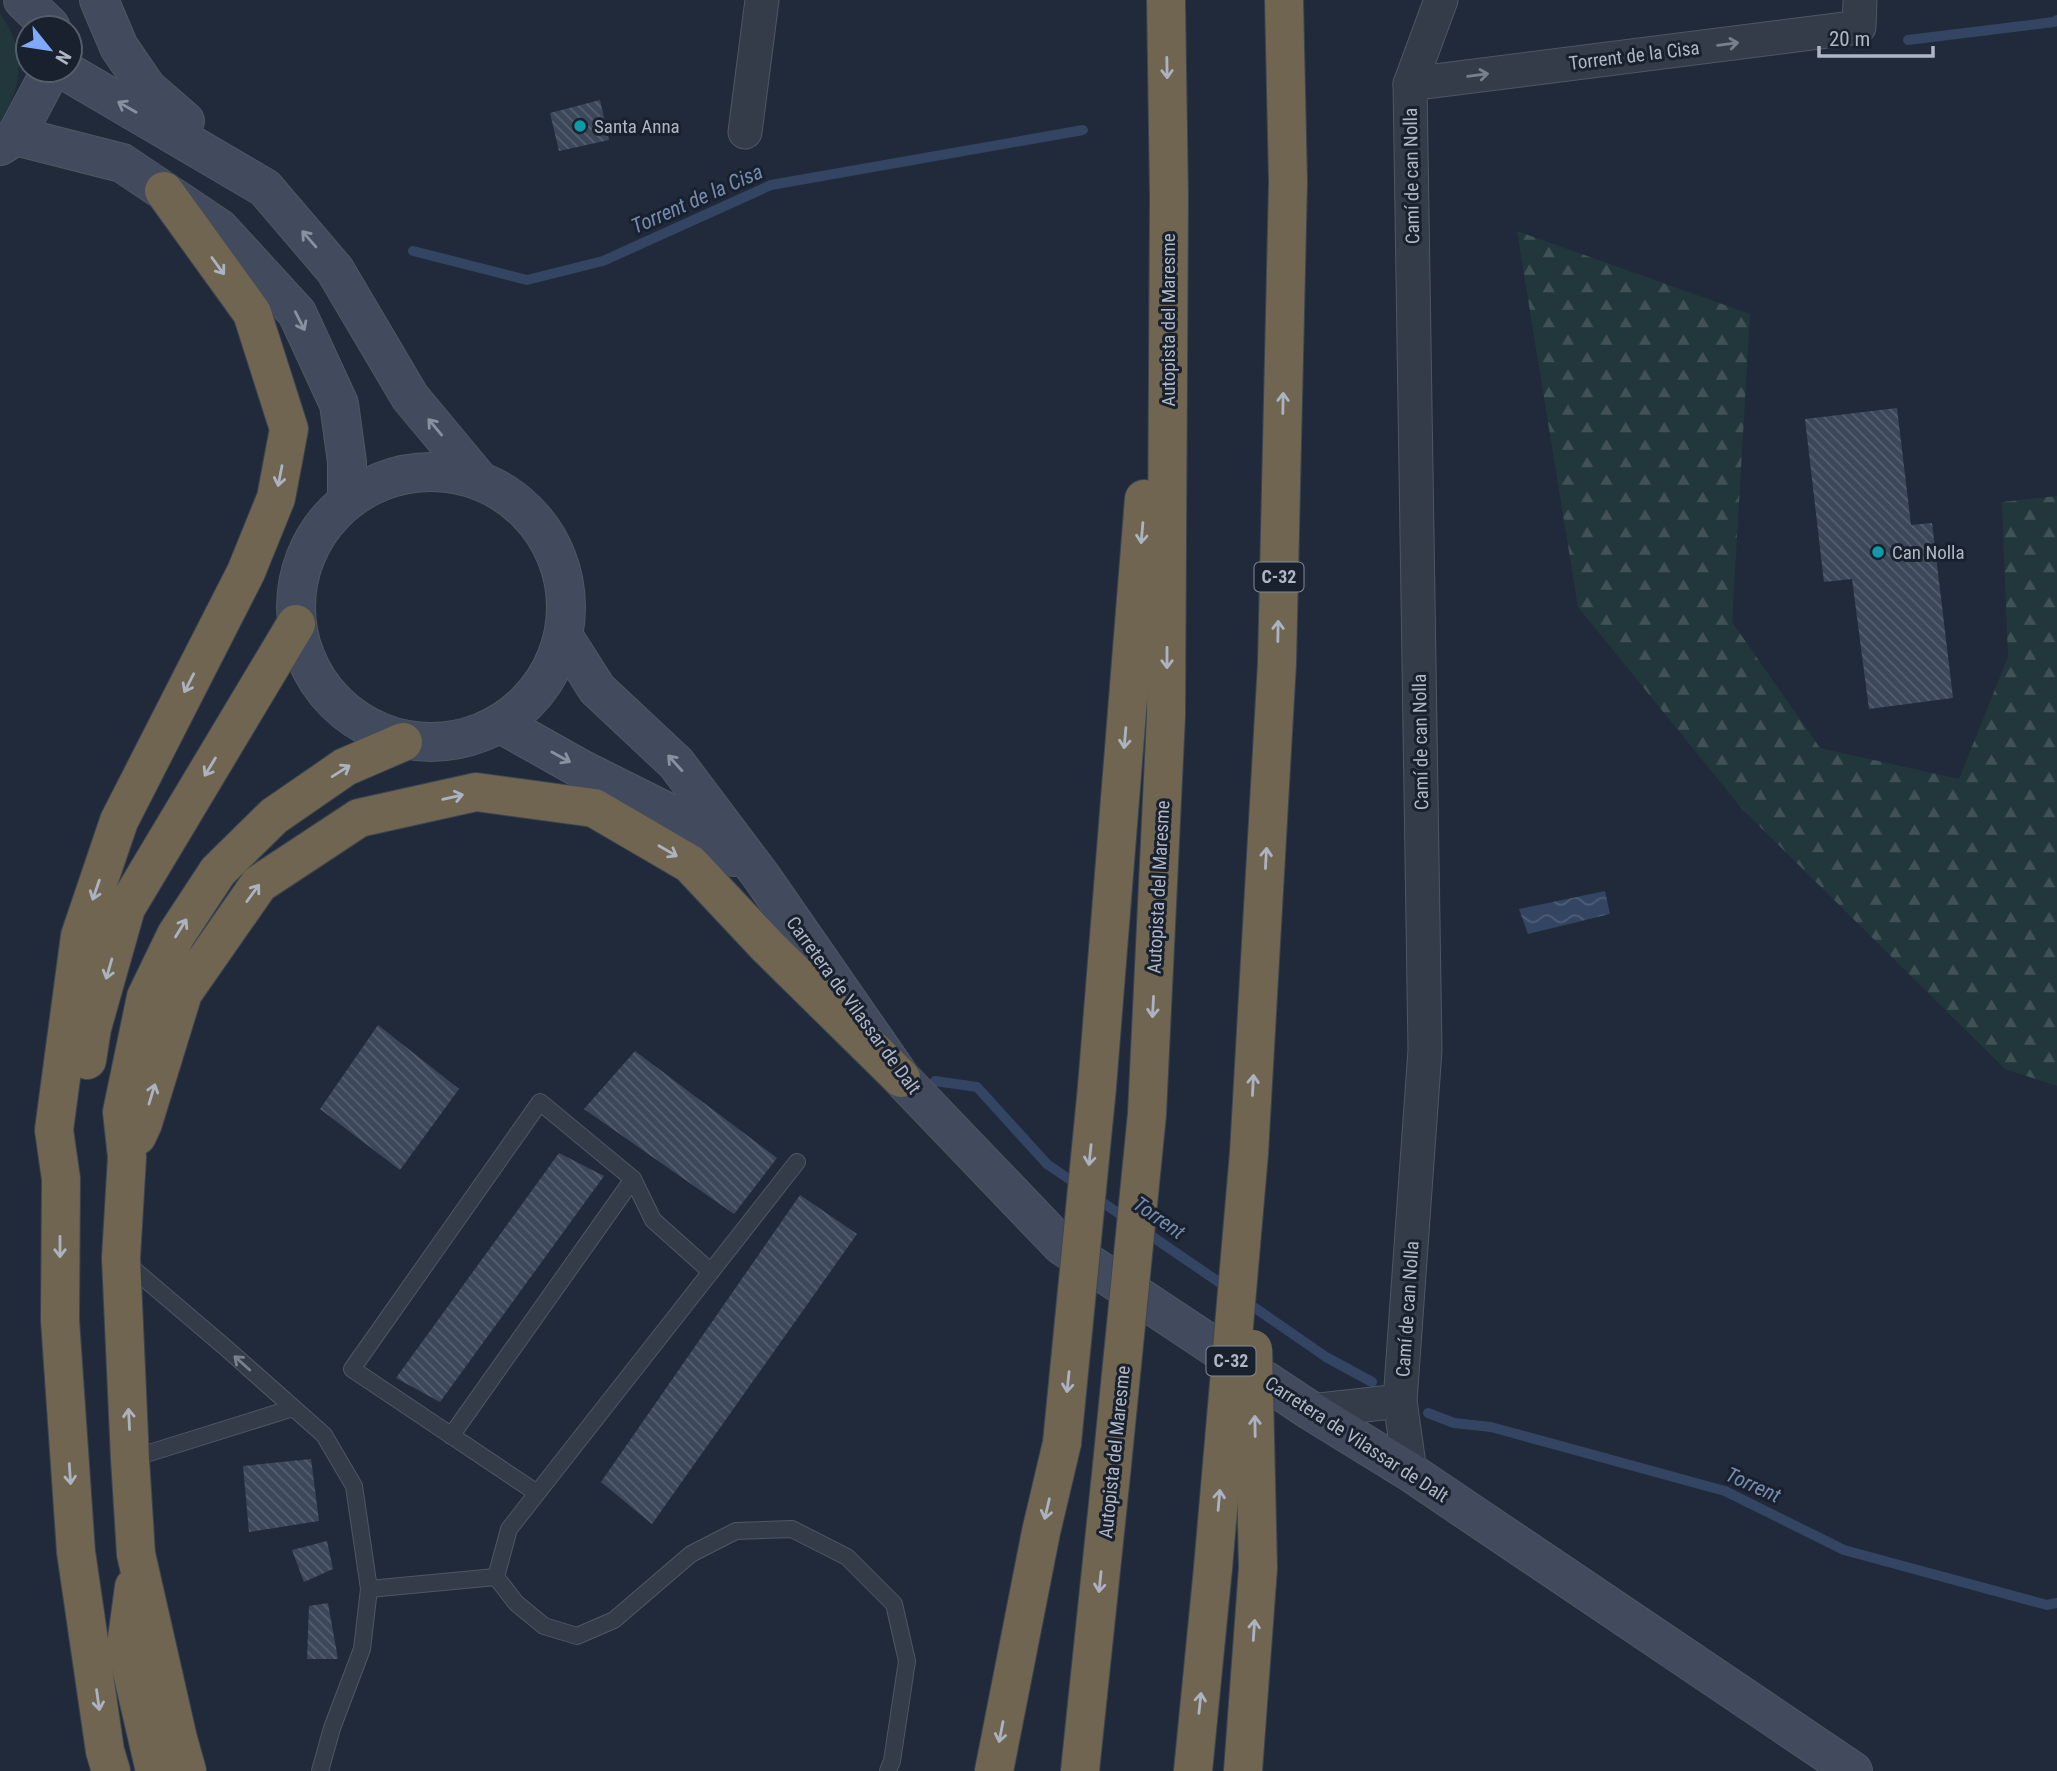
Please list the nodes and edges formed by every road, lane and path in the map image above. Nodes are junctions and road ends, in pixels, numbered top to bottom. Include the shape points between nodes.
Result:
1 (23, 0) edge
2 (99, 0) edge
3 (762, 0) edge
4 (1166, 0) edge
5 (1283, 0) edge
6 (1441, 0) edge
7 (49, 14) edge
8 (1859, 14) edge
9 (84, 82) edge
10 (43, 84) edge
11 (1410, 84) junction
12 (745, 132) dead end
13 (8, 141) edge
14 (265, 188) junction
15 (164, 191) junction
16 (1169, 197) junction
17 (479, 480) junction
18 (347, 497) junction
19 (296, 624) junction
20 (564, 636) junction
21 (501, 724) junction
22 (403, 741) junction
23 (761, 876) junction
24 (901, 1077) junction
25 (1249, 1153) junction
26 (127, 1157) junction
27 (797, 1162) dead end
28 (61, 1179) junction
29 (633, 1179) junction
30 (121, 1258) junction
31 (711, 1272) junction
32 (1400, 1401) junction
33 (293, 1408) junction
34 (1311, 1411) junction
35 (451, 1436) junction
36 (131, 1459) junction
37 (1410, 1472) junction
38 (537, 1493) junction
39 (137, 1561) junction
40 (495, 1577) junction
41 (369, 1588) junction
42 (111, 1771) edge
43 (155, 1771) edge
44 (187, 1771) edge
45 (320, 1771) edge
46 (888, 1771) edge
47 (994, 1771) edge
48 (1080, 1771) edge
49 (1193, 1771) edge
50 (1244, 1771) edge
51 (1853, 1771) edge

1 - 7 street
2 - 14 street via 119,47 147,88
3 - 12 street
4 -> 16 highway, Autopista del Maresme
25 -> 5 highway, C-32 via 1277,663 1288,182
6 - 11 street
11 -> 8 street, Torrent de la Cisa
14 -> 9 street
10 - 13 street
11 - 32 street, Camí de can Nolla via 1425,1050
13 - 15 street via 122,163
17 -> 14 street via 410,397 335,270
15 -> 18 street via 219,228 297,313 339,404
15 -> 28 highway via 252,313 289,429 276,498 246,572 119,821 80,936 54,1130
16 -> 47 highway, bridge via 1097,1087 1062,1443
16 -> 48 highway, Autopista del Maresme, bridge via 1166,716 1147,1114
17 - 18 street via 421,471
17 - 20 street via 504,492 539,524 562,569
18 - 19 street via 302,563
19 - 22 street via 316,681 345,714
19 -> 28 highway via 126,908 92,1028 76,1126
20 - 21 street via 544,683
23 -> 20 street, Carretera de Vilassar de Dalt via 676,763 597,689
21 - 22 street via 454,742
21 -> 23 street, Carretera de Vilassar de Dalt via 677,817
26 -> 22 highway via 122,1112 146,997 176,935 211,882 274,816 345,767
23 - 24 street, Carretera de Vilassar de Dalt
26 -> 24 highway via 144,1123 183,993 258,884 359,818 475,792 594,808 690,864
24 - 34 street, Carretera de Vilassar de Dalt via 1061,1245
49 -> 25 highway, C-32, bridge
50 -> 25 highway, bridge via 1258,1568
26 - 30 highway
27 - 31 lane
28 -> 42 highway via 60,1320 76,1552
29 - 31 lane via 653,1220
29 - 35 lane
29 - 35 lane via 540,1102 352,1369
33 -> 30 lane
36 -> 30 highway
31 - 38 lane
32 - 34 street, Camí de can Nolla
32 - 37 street, Camí de can Nolla
33 - 36 lane
33 - 41 lane via 324,1435 354,1486
34 - 37 street, Carretera de Vilassar de Dalt
35 - 38 lane
36 - 39 highway
37 - 51 street, Carretera de Vilassar de Dalt
38 - 40 lane via 509,1529
39 - 43 highway via 126,1646
39 - 44 highway
40 - 41 lane
40 - 46 lane via 516,1603 544,1626 578,1636 614,1620 691,1554 736,1531 792,1529 847,1557 894,1604 907,1661
41 - 45 lane via 362,1649

